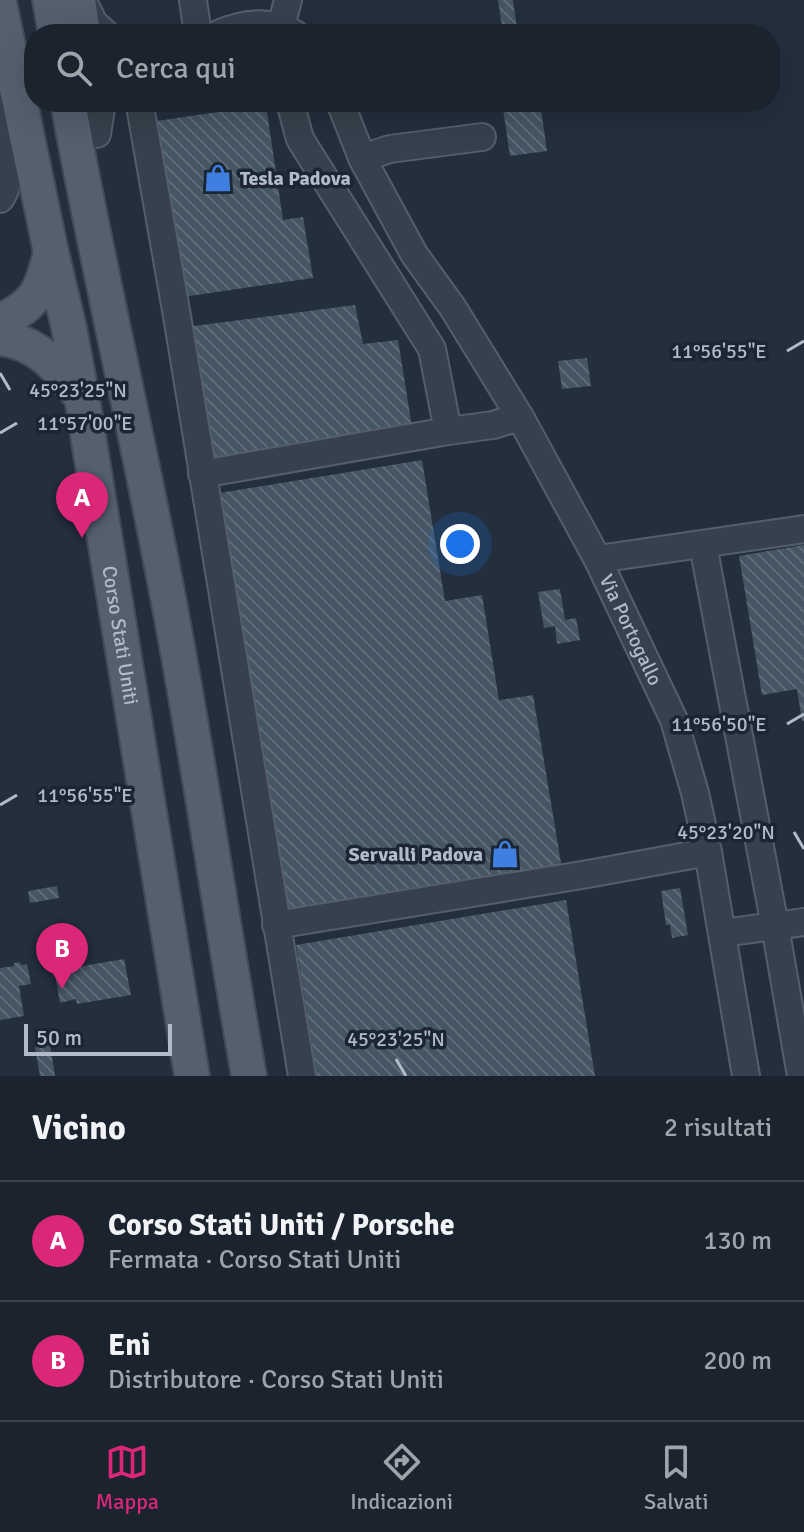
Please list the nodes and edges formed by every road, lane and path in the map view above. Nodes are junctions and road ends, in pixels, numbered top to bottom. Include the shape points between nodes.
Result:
1 (12, 0) edge
2 (50, 0) edge
3 (80, 0) edge
4 (193, 0) edge
5 (270, 0) edge
6 (288, 0) edge
7 (0, 7) edge
8 (54, 24) edge
9 (82, 24) edge
10 (95, 24) edge
11 (197, 24) edge
12 (282, 24) edge
13 (286, 24) edge
14 (24, 69) edge
15 (0, 97) edge
16 (31, 112) edge
17 (70, 112) edge
18 (141, 112) edge
19 (293, 112) edge
20 (328, 112) edge
21 (344, 112) edge
22 (97, 113) edge
23 (482, 137) dead end
24 (362, 158) junction
25 (0, 199) edge
26 (51, 252) junction
27 (0, 321) edge
28 (69, 328) junction
29 (0, 338) edge
30 (82, 398) junction
31 (520, 417) junction
32 (448, 431) junction
33 (137, 438) junction
34 (202, 474) junction
35 (804, 529) edge
36 (703, 545) junction
37 (598, 560) junction
38 (708, 852) junction
39 (804, 922) edge
40 (276, 925) junction
41 (775, 926) junction
42 (723, 933) junction
43 (192, 1076) edge
44 (249, 1076) edge
45 (302, 1076) edge
46 (746, 1076) edge
47 (801, 1076) edge

1 - 14 main road
2 - 8 main road
3 - 9 main road
3 - 10 street
4 - 11 street
5 - 12 street
6 - 13 street
7 - 26 main road, Corso Stati Uniti
15 - 25 street via 10,151 6,191
16 - 28 main road
17 - 33 main road
18 - 34 street
19 - 32 street via 300,139 432,349
20 - 24 street, Via Portogallo
21 - 24 street, Via Portogallo
22 - 33 main road
23 - 24 street via 390,149
24 - 31 street, Via Portogallo via 414,254
26 - 27 main road via 39,292
26 - 28 main road, Corso Stati Uniti
28 - 30 main road, Corso Stati Uniti
29 - 30 main road via 15,339 53,363
30 - 43 main road, Corso Stati Uniti
31 - 32 street
31 - 37 street, Via Portogallo
32 - 34 street
33 - 44 main road
34 - 40 street
35 - 36 street
36 - 37 street
36 - 41 street
37 - 38 street, Via Portogallo via 674,720
38 - 40 street
38 - 42 street, Via Portogallo
39 - 41 street
40 - 45 street
41 - 42 street
41 - 47 street
42 - 46 street, Via Portogallo

